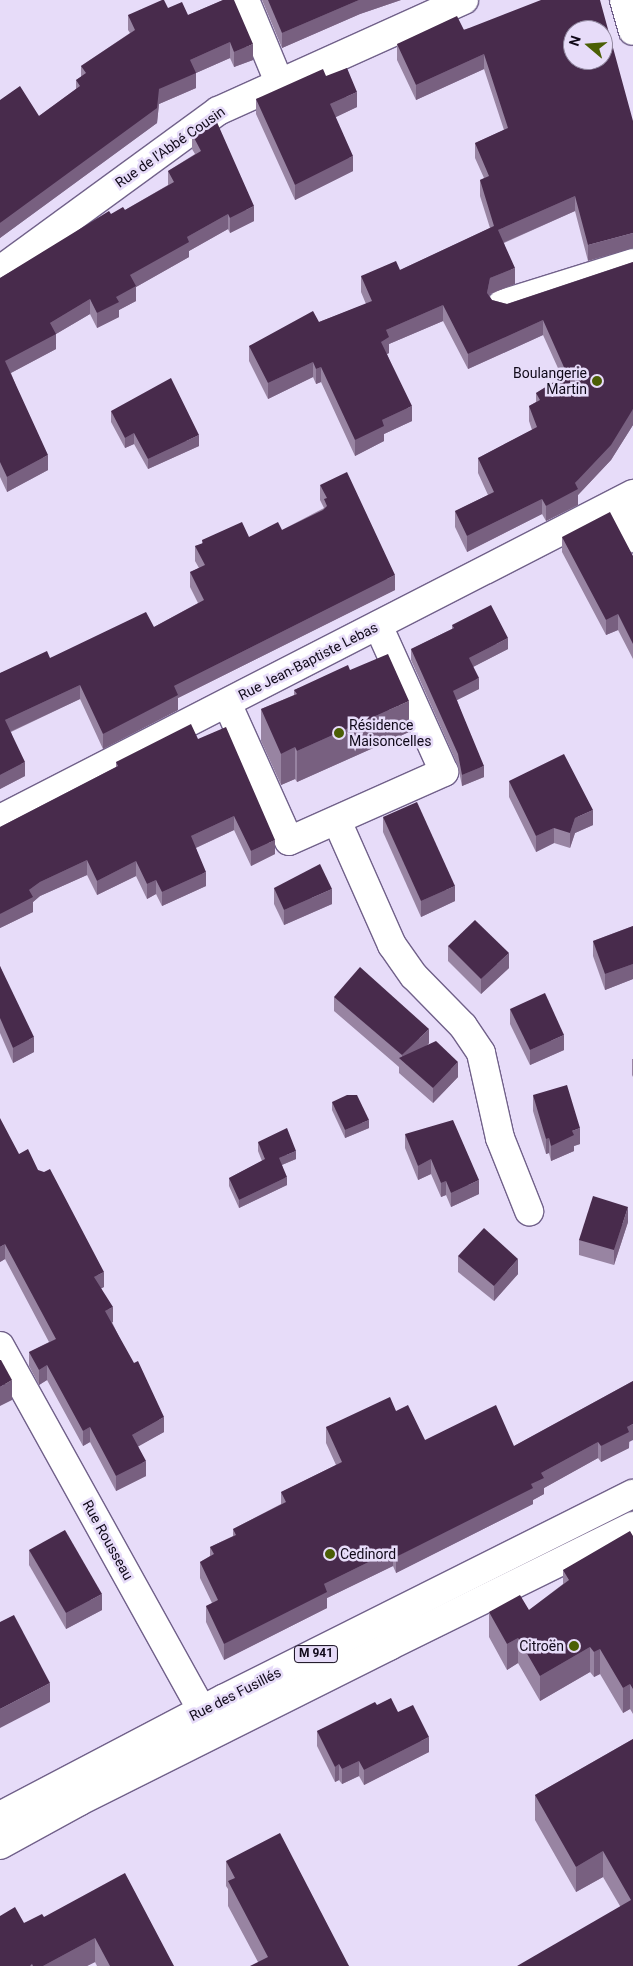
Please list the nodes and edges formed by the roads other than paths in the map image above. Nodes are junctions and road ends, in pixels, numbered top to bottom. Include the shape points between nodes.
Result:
1 (245, 0) edge
2 (464, 0) edge
3 (624, 0) edge
4 (633, 31) edge
5 (279, 82) junction
6 (633, 263) edge
7 (0, 270) edge
8 (502, 304) edge
9 (628, 502) edge
10 (633, 538) edge
11 (378, 625) junction
12 (226, 702) junction
13 (0, 819) edge
14 (337, 821) junction
15 (529, 1212) dead end
16 (0, 1346) edge
17 (633, 1494) edge
18 (633, 1526) edge
19 (202, 1710) junction
20 (215, 1734) junction
21 (0, 1816) edge
22 (0, 1845) edge

1 - 5 street
2 - 5 street, Rue de l'Abbé Cousin
3 - 4 street
5 - 7 street, Rue de l'Abbé Cousin via 204,120
6 - 8 street
9 - 10 street
9 - 11 street, Rue Jean-Baptiste Lebas
11 - 12 street, Rue Jean-Baptiste Lebas
11 - 14 street via 444,772
12 - 13 street, Rue Jean-Baptiste Lebas
12 - 14 street via 290,841
14 - 15 street via 392,944 419,982 463,1026 481,1053 500,1138
16 - 19 street, Rue Rousseau
17 - 19 street, Rue des Fusillés / M 941
18 - 20 street, Rue des Fusillés / M 941
19 - 20 street, Rue Rousseau
19 - 21 street, Rue des Fusillés / M 941
20 - 22 street, Rue des Fusillés / M 941

